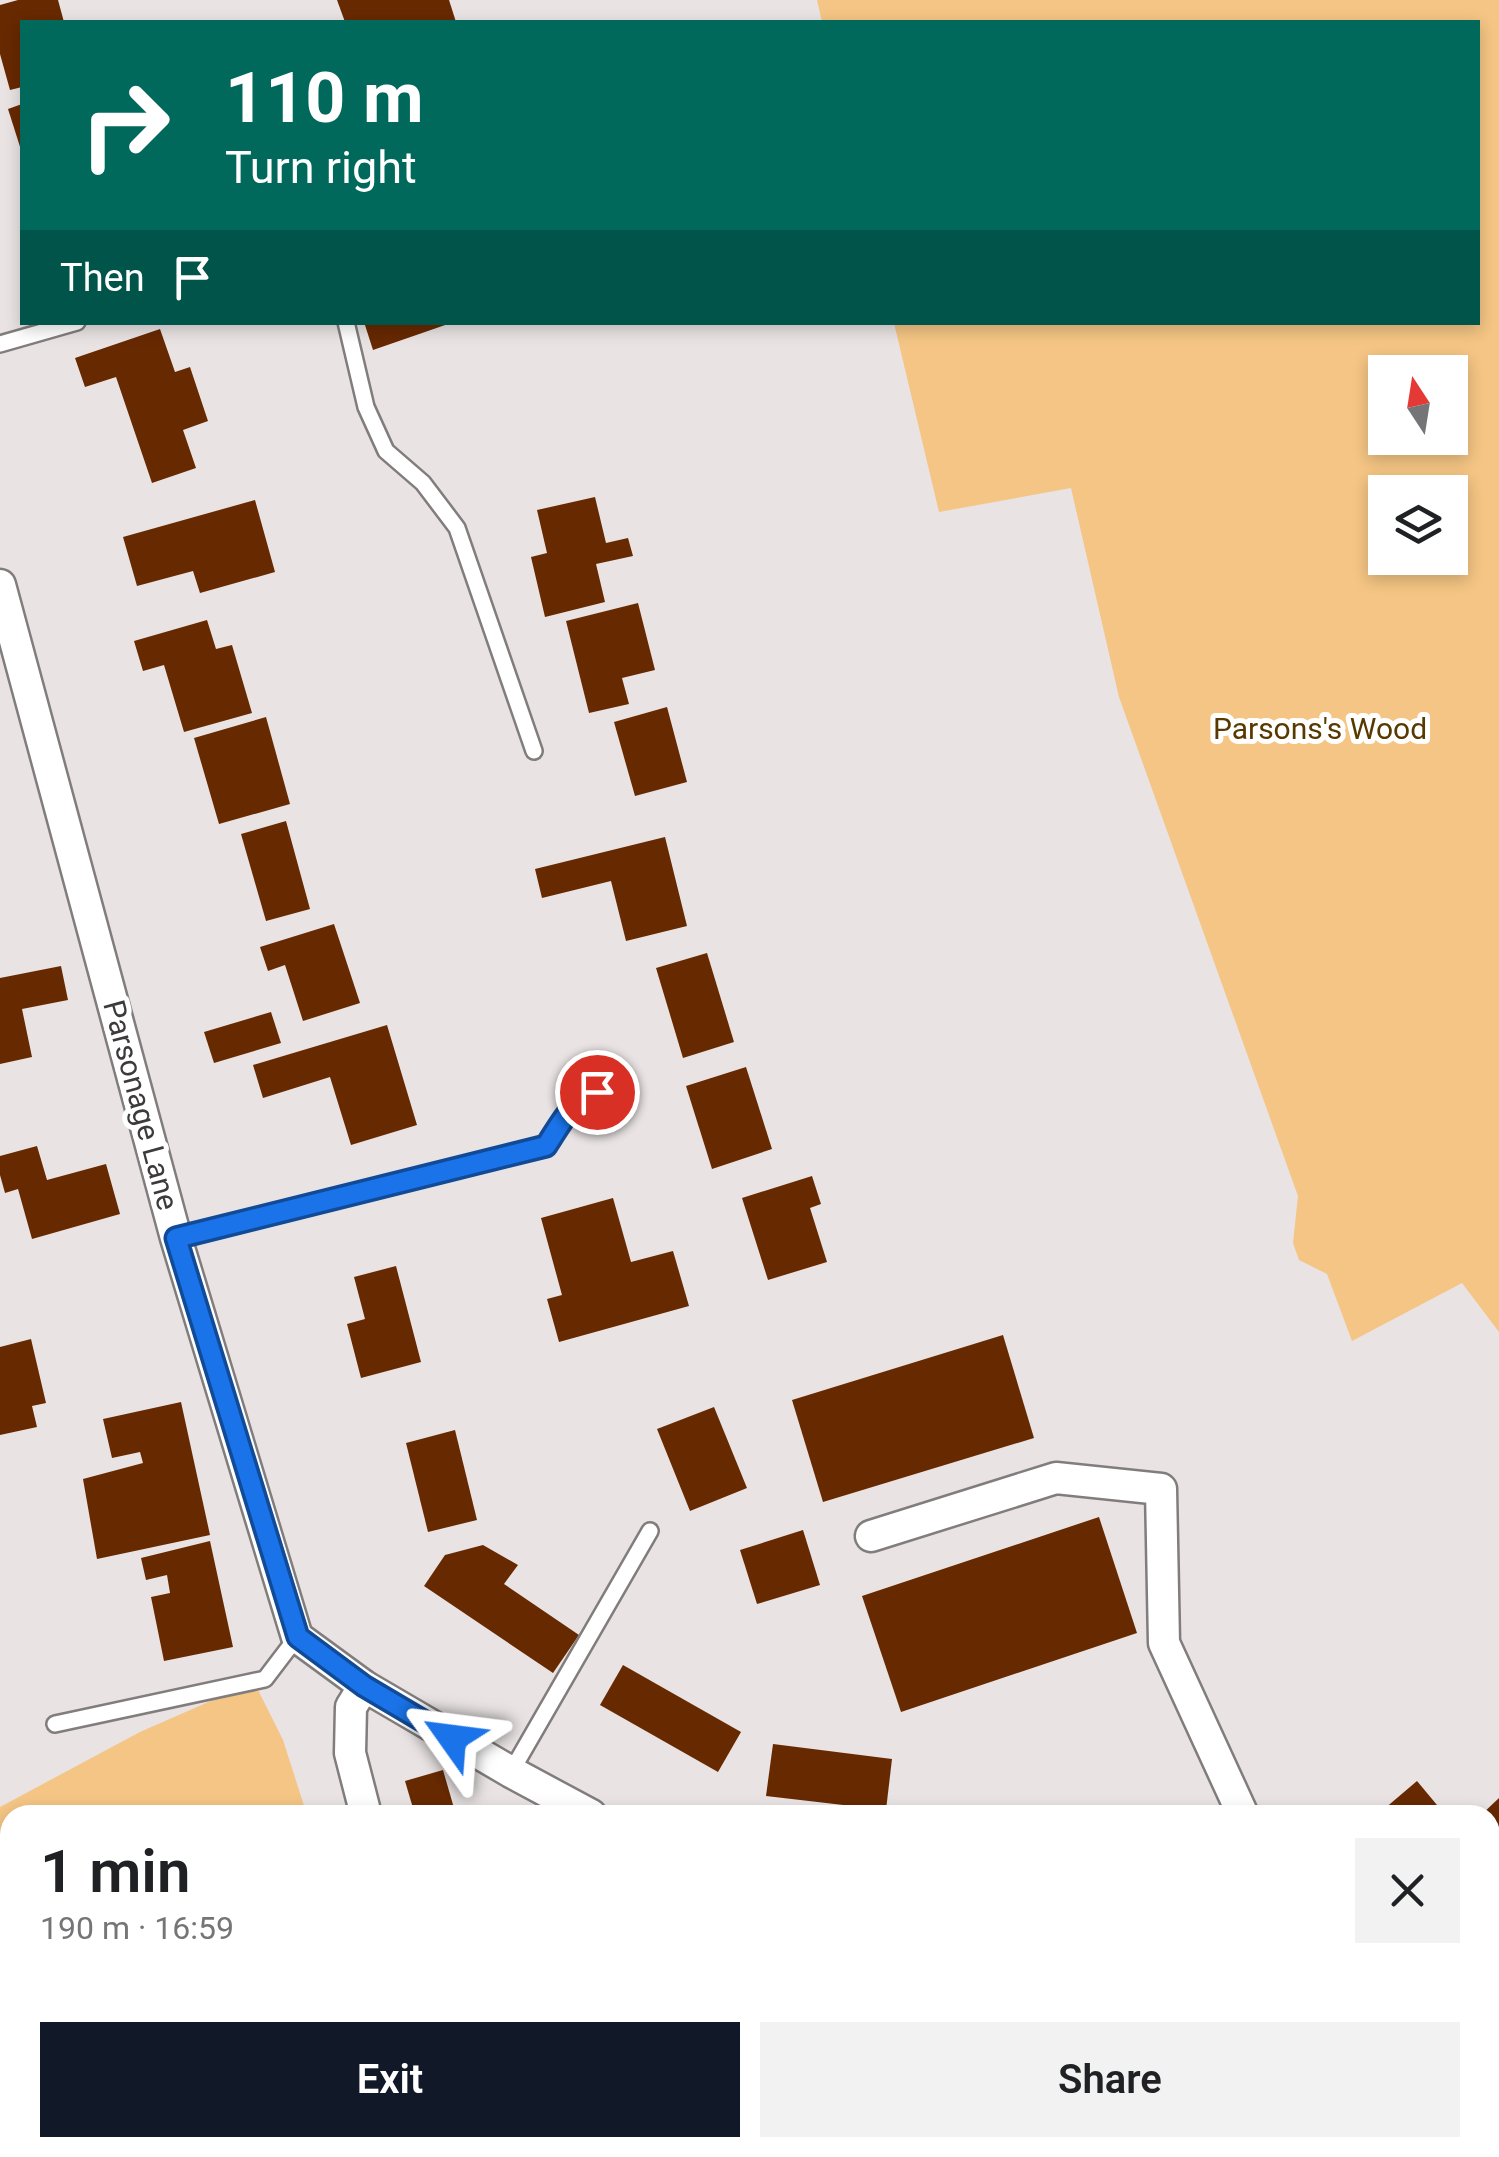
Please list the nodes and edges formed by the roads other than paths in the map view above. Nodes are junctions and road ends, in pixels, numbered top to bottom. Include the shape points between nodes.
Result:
1 (66, 325) edge
2 (347, 325) edge
3 (0, 344) edge
4 (0, 584) edge
5 (534, 750) dead end
6 (597, 1092) dead end
7 (176, 1238) junction
8 (650, 1531) dead end
9 (871, 1536) dead end
10 (298, 1637) junction
11 (364, 1686) junction
12 (54, 1724) dead end
13 (511, 1772) junction
14 (363, 1805) edge
15 (573, 1805) edge
16 (1238, 1805) edge

1 - 3 lane
2 - 5 lane via 366,407 386,451 423,483 457,528
4 - 7 street, Parsonage Lane
6 - 7 lane via 572,1107 546,1146
7 - 10 street, Parsonage Lane
8 - 13 lane
9 - 16 street via 1056,1478 1161,1488 1164,1642
10 - 11 street
10 - 12 lane via 264,1679
11 - 13 street
11 - 14 street via 351,1707 350,1753
13 - 15 street

